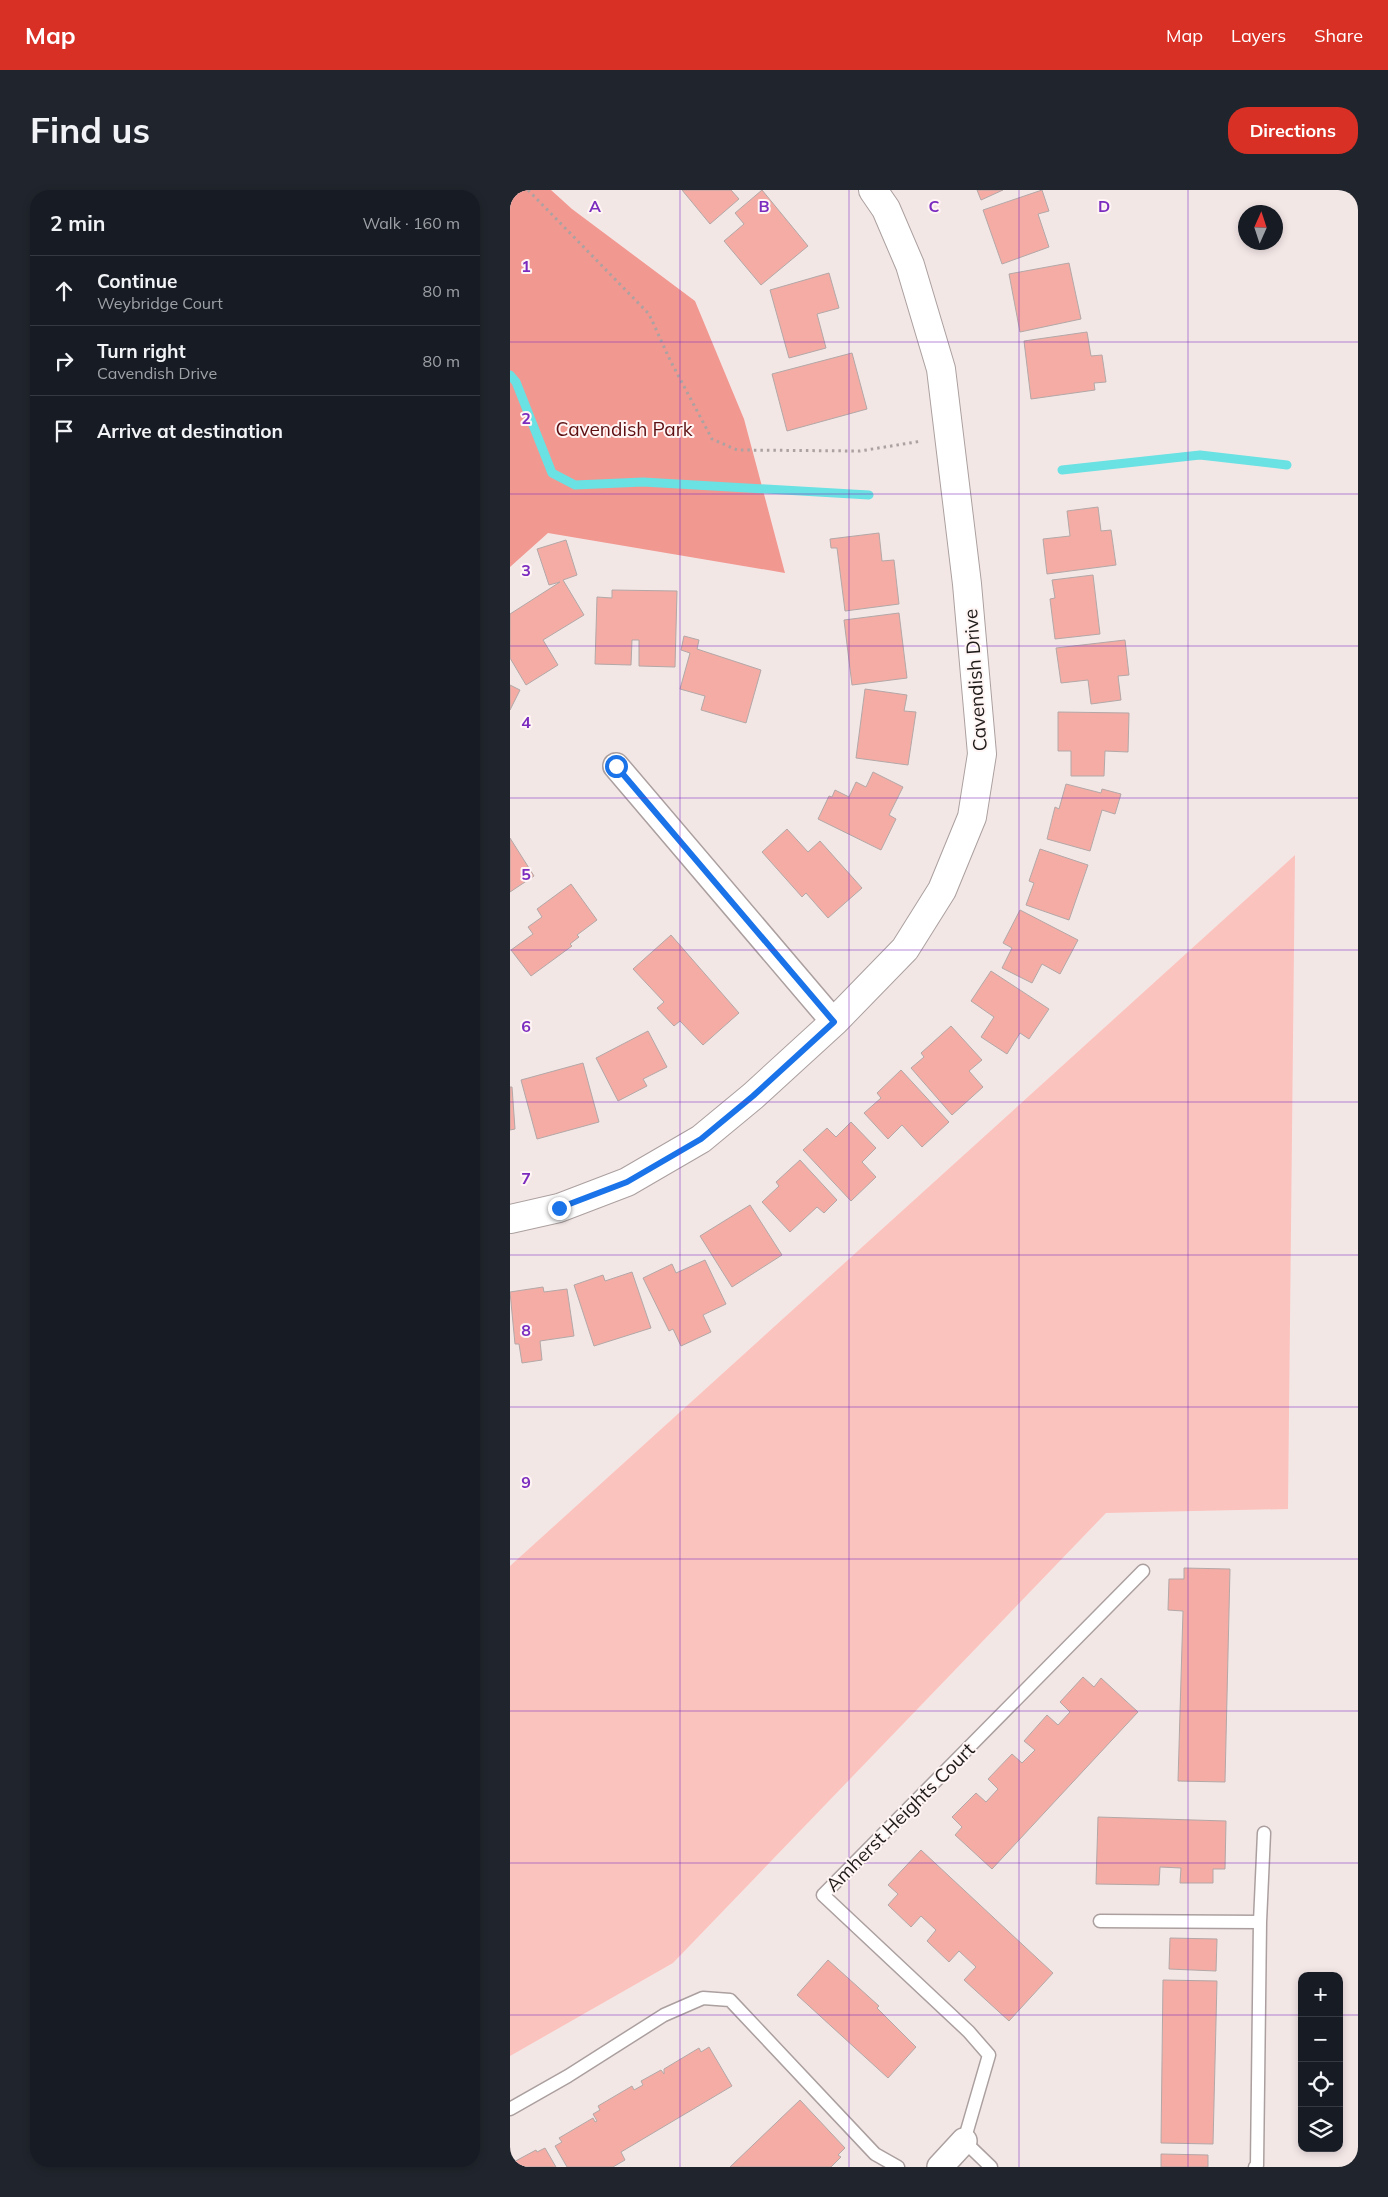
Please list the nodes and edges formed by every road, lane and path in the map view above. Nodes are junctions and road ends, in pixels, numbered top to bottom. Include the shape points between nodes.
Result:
1 (528, 190) edge
2 (873, 190) edge
3 (949, 437) junction
4 (616, 766) dead end
5 (834, 1022) junction
6 (510, 1219) edge
7 (1143, 1571) dead end
8 (1264, 1833) dead end
9 (1100, 1921) dead end
10 (1260, 1922) junction
11 (510, 2109) edge
12 (964, 2141) junction
13 (898, 2167) edge
14 (940, 2167) edge
15 (991, 2167) edge
16 (1255, 2167) edge

1 - 3 path via 649,314 712,439 737,450 860,451
2 - 3 street, Cavendish Drive via 886,209 910,265 941,369
3 - 5 street, Cavendish Drive via 967,584 982,754 972,817 942,890 905,950
4 - 5 street
5 - 6 street, Cavendish Drive via 701,1139 627,1182 559,1208
7 - 12 lane, Amherst Heights Court via 823,1895 969,2032 989,2055
8 - 10 lane
9 - 10 lane
10 - 16 lane
11 - 13 lane via 664,2015 702,1998 730,2000 875,2154
12 - 14 street, Amherst Heights Court
12 - 15 lane

